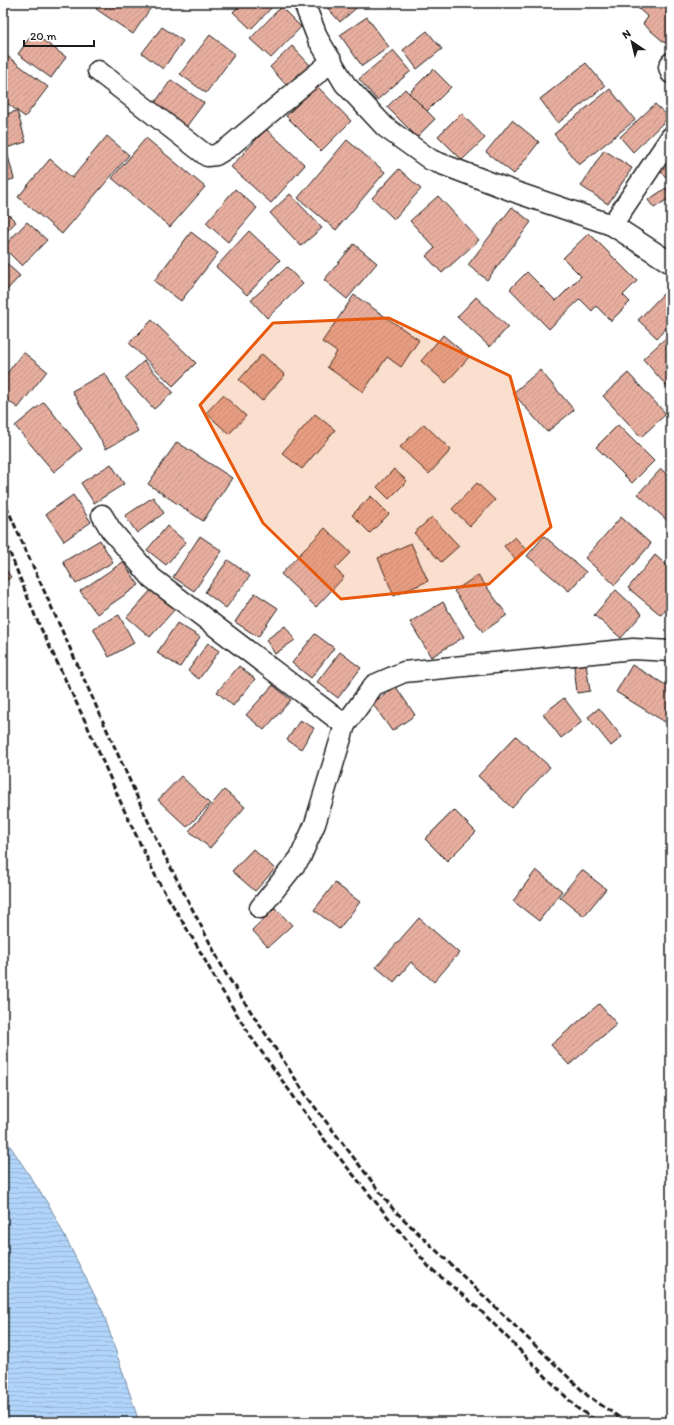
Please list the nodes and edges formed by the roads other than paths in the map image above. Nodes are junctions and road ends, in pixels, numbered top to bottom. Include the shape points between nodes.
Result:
1 (304, 3) edge
2 (332, 61) junction
3 (671, 63) edge
4 (98, 71) dead end
5 (671, 73) edge
6 (671, 137) edge
7 (612, 225) junction
8 (671, 264) edge
9 (102, 515) dead end
10 (671, 650) edge
11 (345, 725) junction
12 (260, 908) dead end

1 - 2 street via 318,39
2 - 4 street via 229,147 216,155 207,156
2 - 7 street via 345,84 385,127 431,160
3 - 5 street
6 - 7 street
7 - 8 street
9 - 11 street via 111,530 152,578
10 - 11 street via 634,649 404,672 374,685
11 - 12 street via 315,824 300,858

